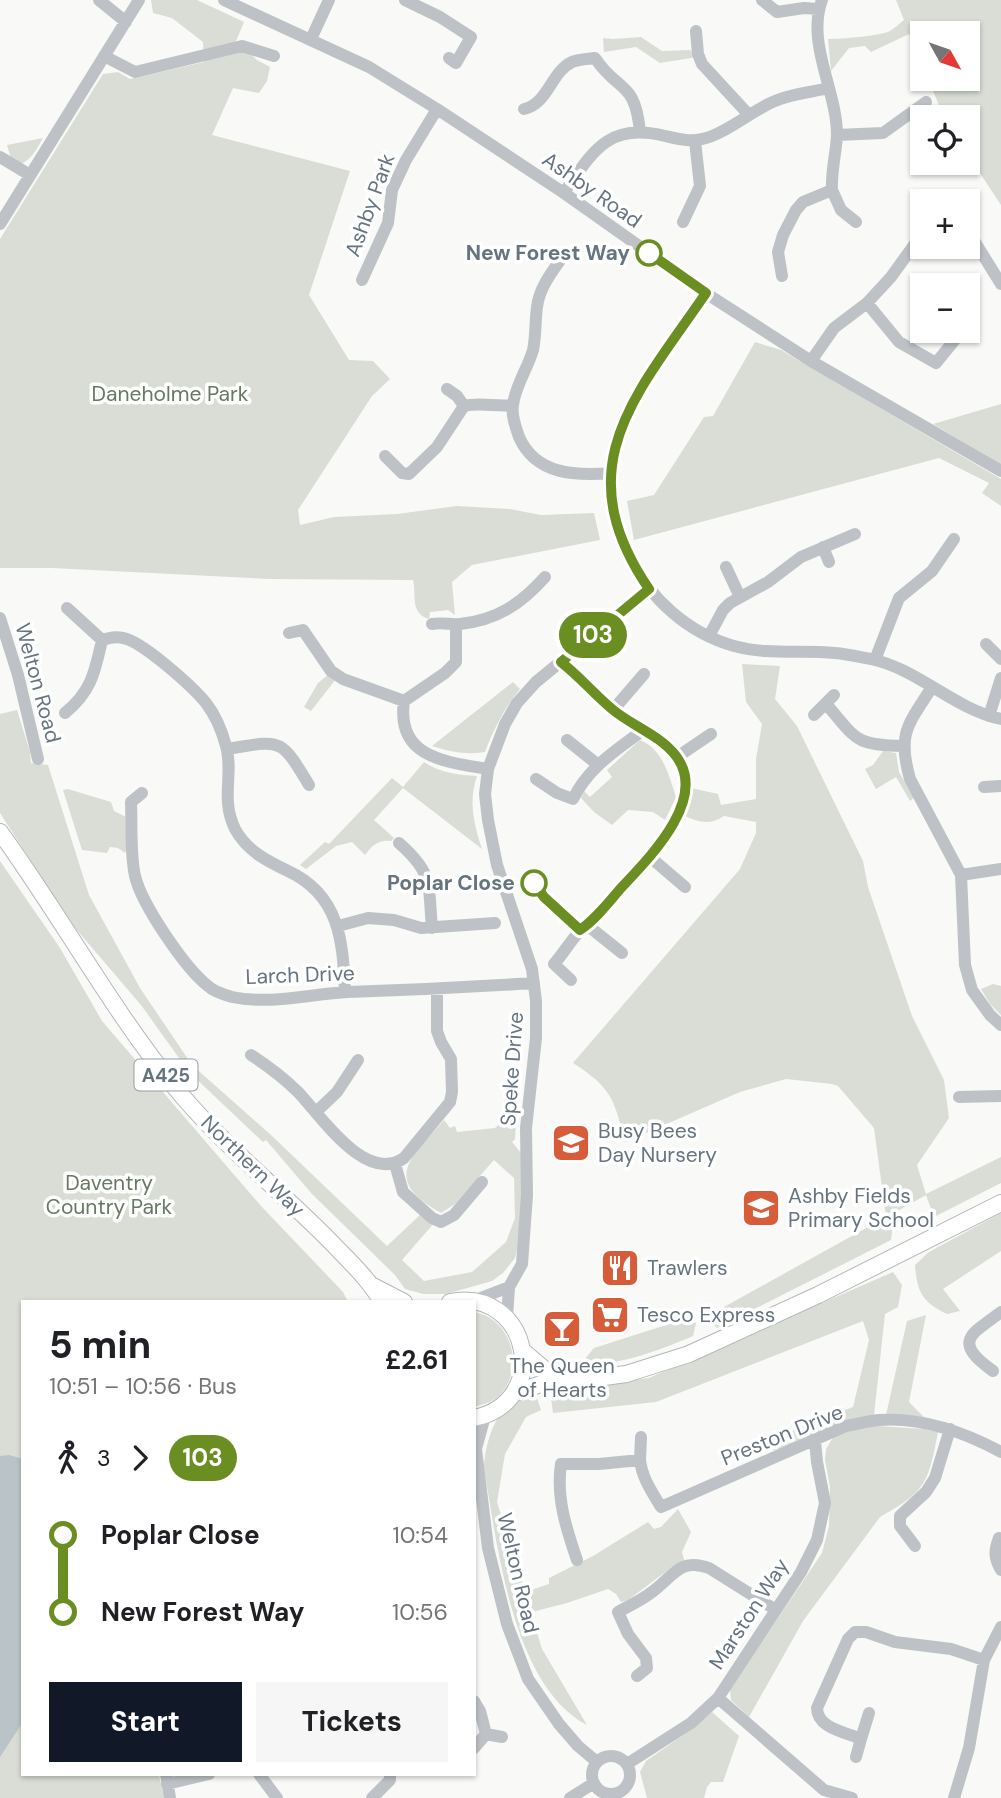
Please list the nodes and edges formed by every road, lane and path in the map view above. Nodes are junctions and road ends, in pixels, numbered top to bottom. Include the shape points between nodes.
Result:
1 (99, 0) edge
2 (139, 0) edge
3 (224, 0) edge
4 (329, 0) edge
5 (405, 0) edge
6 (762, 0) edge
7 (820, 4) edge
8 (126, 22) junction
9 (696, 31) dead end
10 (311, 39) junction
11 (104, 56) junction
12 (274, 57) dead end
13 (449, 58) dead end
14 (829, 88) junction
15 (926, 102) dead end
16 (437, 108) junction
17 (524, 109) dead end
18 (749, 115) junction
19 (640, 132) junction
20 (836, 135) junction
21 (695, 141) junction
22 (0, 157) edge
23 (30, 175) junction
24 (832, 190) junction
25 (564, 193) junction
26 (683, 222) dead end
27 (856, 222) dead end
28 (0, 224) edge
29 (980, 250) edge
30 (910, 251) edge
31 (561, 259) dead end
32 (782, 276) dead end
33 (362, 280) dead end
34 (1001, 284) edge
35 (706, 293) junction
36 (867, 303) junction
37 (953, 343) edge
38 (811, 361) junction
39 (447, 389) dead end
40 (513, 405) junction
41 (464, 406) junction
42 (385, 456) dead end
43 (1001, 471) edge
44 (612, 473) junction
45 (855, 534) dead end
46 (954, 539) dead end
47 (823, 547) junction
48 (828, 562) dead end
49 (726, 567) dead end
50 (545, 577) dead end
51 (649, 589) junction
52 (740, 597) junction
53 (67, 608) dead end
54 (0, 618) edge
55 (432, 624) dead end
56 (456, 625) junction
57 (289, 633) dead end
58 (709, 636) junction
59 (102, 640) junction
60 (986, 644) dead end
61 (1001, 659) edge
62 (874, 660) junction
63 (561, 662) junction
64 (644, 674) dead end
65 (1001, 678) edge
66 (932, 687) junction
67 (404, 701) junction
68 (613, 710) junction
69 (65, 713) dead end
70 (814, 715) dead end
71 (995, 717) edge
72 (642, 731) junction
73 (711, 734) dead end
74 (567, 740) dead end
75 (903, 746) junction
76 (227, 749) junction
77 (677, 757) junction
78 (38, 759) dead end
79 (597, 764) junction
80 (488, 769) junction
81 (536, 779) dead end
82 (309, 785) dead end
83 (1001, 786) edge
84 (984, 787) dead end
85 (142, 793) dead end
86 (0, 832) edge
87 (399, 842) dead end
88 (650, 857) junction
89 (1001, 869) edge
90 (961, 875) junction
91 (534, 883) dead end
92 (685, 887) dead end
93 (495, 923) dead end
94 (338, 926) junction
95 (432, 928) junction
96 (584, 928) junction
97 (622, 953) dead end
98 (571, 980) dead end
99 (534, 983) junction
100 (436, 990) junction
101 (345, 992) junction
102 (1001, 1025) edge
103 (251, 1055) dead end
104 (358, 1060) dead end
105 (1001, 1096) edge
106 (959, 1097) dead end
107 (316, 1112) junction
108 (395, 1164) junction
109 (482, 1182) dead end
110 (1001, 1203) edge
111 (373, 1286) junction
112 (509, 1287) junction
113 (382, 1300) edge
114 (400, 1300) edge
115 (476, 1300) edge
116 (476, 1302) edge
117 (1001, 1312) edge
118 (507, 1318) junction
119 (523, 1350) junction
120 (992, 1371) dead end
121 (556, 1379) junction
122 (514, 1393) junction
123 (480, 1417) edge
124 (950, 1429) junction
125 (641, 1437) dead end
126 (816, 1441) junction
127 (476, 1442) edge
128 (1001, 1452) edge
129 (476, 1456) edge
130 (640, 1460) junction
131 (999, 1538) dead end
132 (915, 1546) dead end
133 (577, 1560) dead end
134 (1001, 1570) edge
135 (776, 1610) junction
136 (1001, 1627) edge
137 (984, 1660) junction
138 (637, 1676) dead end
139 (718, 1698) junction
140 (476, 1704) edge
141 (869, 1713) dead end
142 (486, 1734) junction
143 (502, 1737) dead end
144 (861, 1739) junction
145 (476, 1746) edge
146 (856, 1756) dead end
147 (597, 1762) junction
148 (627, 1764) junction
149 (192, 1776) edge
150 (260, 1776) edge
151 (390, 1776) edge
152 (166, 1779) edge
153 (594, 1783) junction
154 (627, 1794) edge
155 (820, 1794) edge
156 (170, 1798) edge
157 (277, 1798) edge
158 (372, 1798) edge
159 (570, 1798) edge
160 (852, 1798) edge
161 (954, 1798) edge

1 - 8 street
2 - 8 street
3 - 10 street, Ashby Road
4 - 10 street
5 - 13 street via 471,37 456,63
6 - 7 street via 777,12
7 - 14 street via 819,40
8 - 11 street
9 - 18 street via 702,64
10 - 16 street, Ashby Road
11 - 12 street via 135,72 242,46
11 - 23 street
14 - 18 street via 782,98
14 - 20 street
15 - 20 street via 883,133
16 - 25 street, Ashby Road
16 - 33 street, Ashby Park via 392,190 388,223
17 - 19 street via 538,103 572,62 595,58 629,91
18 - 21 street
19 - 21 street
19 - 25 street via 615,136 598,149
20 - 24 street
21 - 26 street via 701,186
22 - 23 street
23 - 28 street
24 - 27 street via 841,210
24 - 32 street via 803,202 796,210 778,252
25 - 35 street, Ashby Road
29 - 34 street
30 - 36 street
31 - 40 street via 537,303 534,345
35 - 38 street, Ashby Road
35 - 44 street via 624,419
36 - 37 street via 899,342 936,363
36 - 38 street via 834,328
38 - 43 street, Ashby Road
39 - 41 street
40 - 41 street
40 - 44 street via 523,446 547,468 580,475
41 - 42 street via 412,480
44 - 51 street via 618,535
45 - 47 street
46 - 62 street via 932,571 899,598
47 - 48 street
47 - 52 street
49 - 52 street
50 - 56 street via 527,597 506,610
51 - 58 street via 683,622
51 - 63 street, Speke Drive
52 - 58 street via 723,610
53 - 59 street
54 - 78 street, Welton Road
55 - 56 street
56 - 67 street via 456,662
57 - 67 street via 303,630 335,674
58 - 62 street via 769,652 835,653
59 - 69 street via 92,680
59 - 76 street via 135,641 193,689 216,719
60 - 61 street
62 - 66 street
63 - 68 street
63 - 80 street, Speke Drive via 517,703
64 - 68 street
65 - 71 street
66 - 71 street
66 - 75 street via 910,722
67 - 80 street via 404,726 417,747 446,762
68 - 72 street
70 - 75 street via 830,700 856,738 874,746
72 - 77 street via 662,741
72 - 79 street
73 - 77 street
74 - 79 street
75 - 90 street via 909,779
76 - 82 street via 281,746
76 - 94 street via 228,810 242,840 310,885
77 - 88 street via 683,769 683,801
79 - 81 street via 573,799
80 - 99 street, Speke Drive via 485,794 497,865
83 - 84 street
85 - 101 street, Larch Drive via 131,802 135,878 162,928 209,987 231,997 272,999
86 - 111 main road, Northern Way / A425 via 99,984 174,1086
87 - 95 street via 418,859 427,876
88 - 92 street
88 - 96 street
89 - 90 street
90 - 102 street via 965,965 972,990
91 - 96 street via 544,897
93 - 95 street
94 - 95 street via 383,918
94 - 101 street
96 - 97 street
96 - 98 street via 554,964
99 - 100 street, Larch Drive
99 - 112 street, Speke Drive via 536,1038 526,1128 525,1230 522,1264
100 - 101 street, Larch Drive
100 - 108 street via 438,1031 453,1076 450,1102
103 - 107 street via 275,1071
104 - 107 street via 337,1092
105 - 106 street
107 - 108 street via 348,1148 386,1166
108 - 109 street via 403,1192 441,1222 454,1215
110 - 121 main road via 689,1354 626,1374
111 - 113 main road, A425
111 - 114 main road, A425
112 - 115 street
112 - 118 street, Speke Drive
116 - 118 main road
117 - 120 street via 976,1329 971,1338 975,1357
118 - 119 main road
119 - 121 main road
119 - 122 main road via 523,1373
121 - 122 main road
122 - 123 main road
123 - 127 street, Welton Road
124 - 126 street, Preston Drive via 879,1420 846,1426
124 - 128 street, Preston Drive
124 - 132 street via 935,1478 900,1516 900,1527
125 - 130 street
126 - 130 street, Preston Drive via 661,1507
126 - 135 street, Marston Way via 825,1503 817,1539
129 - 147 street, Welton Road via 488,1548 507,1624 528,1679 559,1724
130 - 133 street via 561,1464 558,1481 564,1521
131 - 134 street via 995,1559
135 - 138 street via 709,1568 699,1564 681,1567 618,1612 646,1658 648,1668
135 - 139 street, Marston Way
136 - 137 street
137 - 144 street via 951,1649 855,1632 817,1715 827,1725
137 - 161 street
139 - 148 street, Marston Way via 691,1723
139 - 155 street
140 - 142 street
141 - 144 street
142 - 143 street
142 - 145 street
144 - 146 street
147 - 148 street via 616,1756
147 - 153 street
148 - 154 street
149 - 152 street
150 - 157 street
151 - 158 street
152 - 156 street
153 - 154 street via 607,1793
153 - 159 street
155 - 160 street

